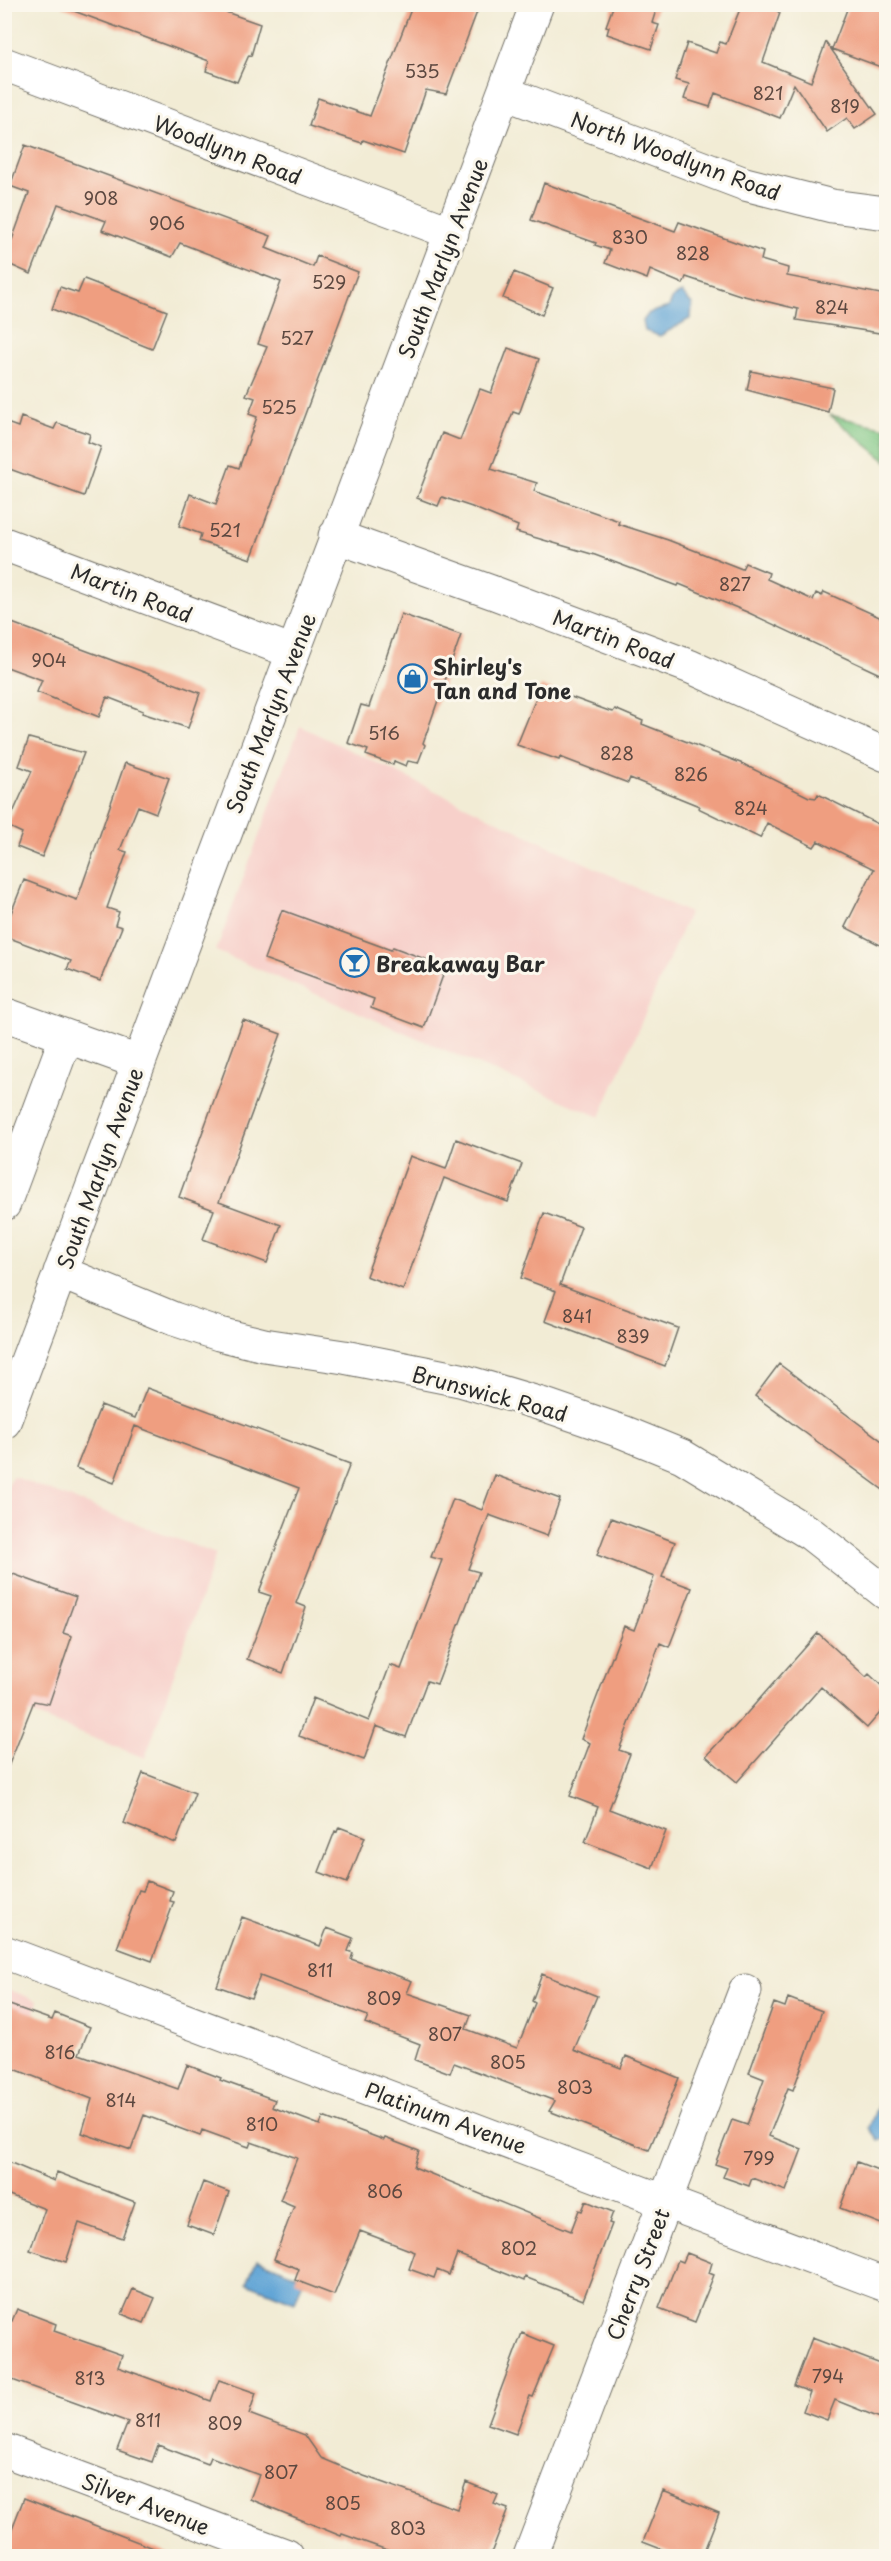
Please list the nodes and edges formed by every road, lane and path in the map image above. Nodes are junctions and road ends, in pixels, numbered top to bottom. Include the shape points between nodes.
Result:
1 (537, 4) edge
2 (4, 64) edge
3 (505, 93) junction
4 (886, 213) edge
5 (452, 233) junction
6 (335, 536) junction
7 (4, 544) edge
8 (293, 652) junction
9 (886, 755) edge
10 (4, 1014) edge
11 (66, 1037) junction
12 (138, 1062) junction
13 (4, 1204) edge
14 (60, 1272) junction
15 (4, 1422) edge
16 (886, 1593) edge
17 (4, 1952) edge
18 (745, 1991) dead end
19 (665, 2200) junction
20 (886, 2284) edge
21 (4, 2450) edge
22 (287, 2556) edge
23 (530, 2556) edge

1 - 3 street, South Marlyn Avenue
2 - 5 street, Woodlynn Road
3 - 4 street, North Woodlynn Road via 745,184 832,206
3 - 5 street, South Marlyn Avenue
5 - 6 street, South Marlyn Avenue
6 - 8 street, South Marlyn Avenue
6 - 9 street, Martin Road via 691,667
7 - 8 street, Martin Road
8 - 12 street, South Marlyn Avenue
10 - 11 street
11 - 12 street
11 - 13 street
12 - 14 street, South Marlyn Avenue
14 - 15 street, South Marlyn Avenue
14 - 16 street, Brunswick Road via 219,1334 460,1380 623,1432 682,1456 811,1534
17 - 19 street, Platinum Avenue
18 - 19 street, Cherry Street
19 - 20 street, Platinum Avenue
19 - 23 street, Cherry Street
21 - 22 street, Silver Avenue

